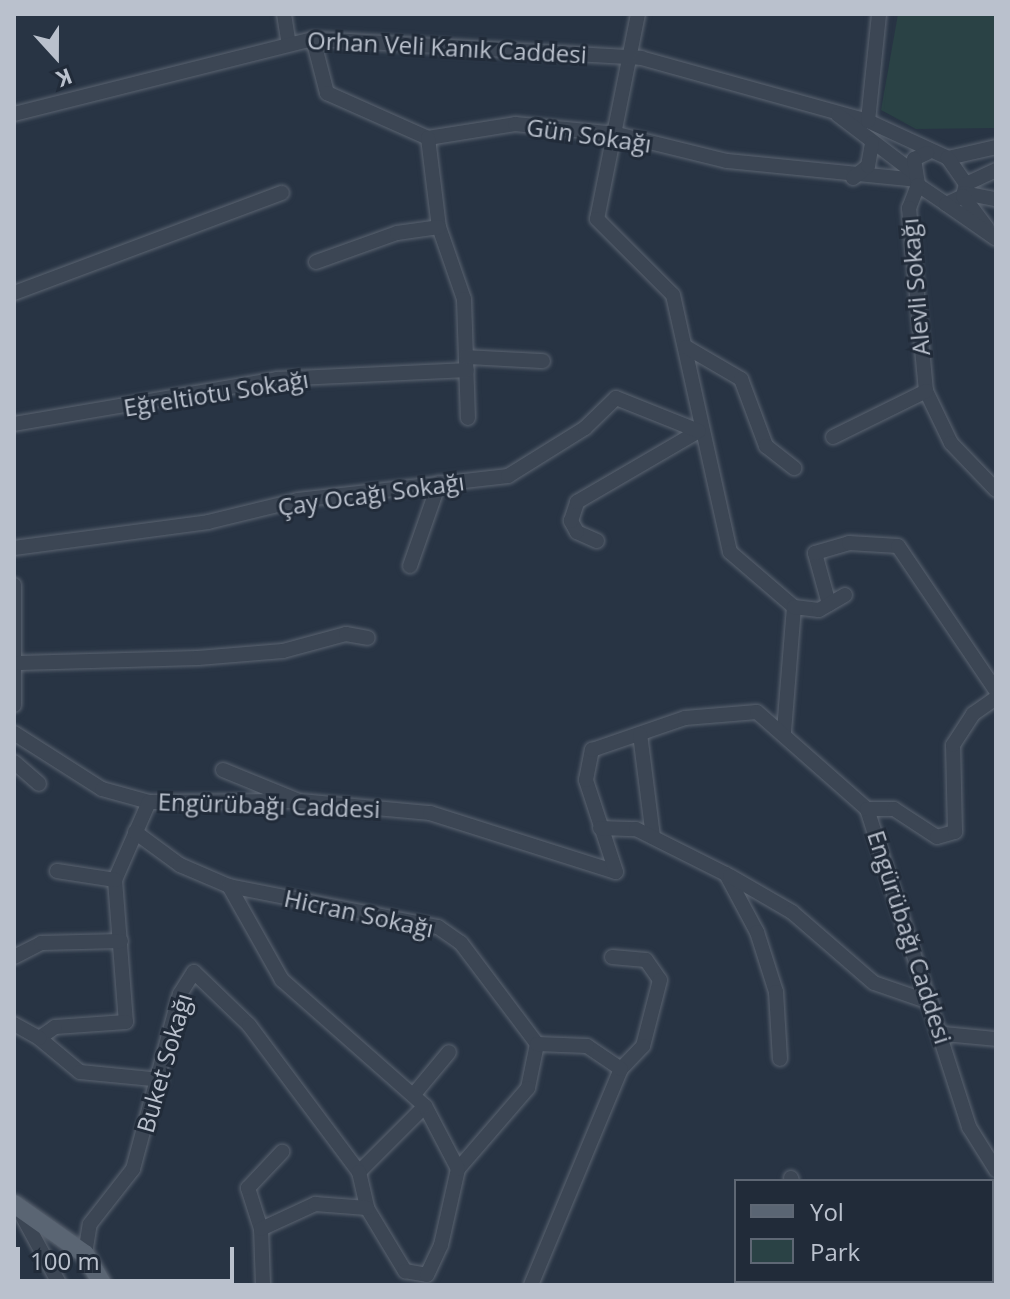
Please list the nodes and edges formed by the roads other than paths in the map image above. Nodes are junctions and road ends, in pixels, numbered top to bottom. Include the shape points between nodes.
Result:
1 (284, 14) edge
2 (638, 14) edge
3 (879, 14) edge
4 (313, 39) junction
5 (288, 40) junction
6 (626, 56) junction
7 (835, 112) junction
8 (14, 114) edge
9 (868, 121) junction
10 (617, 134) junction
11 (428, 138) junction
12 (872, 143) junction
13 (996, 147) edge
14 (927, 153) junction
15 (948, 158) junction
16 (996, 170) edge
17 (853, 178) junction
18 (916, 179) junction
19 (964, 191) junction
20 (282, 193) dead end
21 (996, 199) edge
22 (946, 204) junction
23 (439, 227) junction
24 (996, 238) edge
25 (316, 262) dead end
26 (14, 293) edge
27 (686, 347) junction
28 (543, 361) dead end
29 (467, 363) junction
30 (926, 391) junction
31 (468, 418) dead end
32 (14, 424) edge
33 (699, 431) junction
34 (833, 437) dead end
35 (794, 468) dead end
36 (439, 483) junction
37 (996, 490) edge
38 (597, 541) dead end
39 (14, 548) edge
40 (410, 566) dead end
41 (14, 585) edge
42 (845, 595) dead end
43 (829, 604) junction
44 (794, 607) junction
45 (17, 616) edge
46 (368, 638) dead end
47 (19, 663) junction
48 (996, 691) edge
49 (996, 698) edge
50 (14, 705) edge
51 (784, 732) junction
52 (14, 733) edge
53 (640, 734) junction
54 (14, 762) edge
55 (223, 770) dead end
56 (39, 784) dead end
57 (300, 801) junction
58 (149, 802) junction
59 (867, 809) junction
60 (600, 828) junction
61 (135, 832) junction
62 (653, 837) junction
63 (57, 871) dead end
64 (726, 874) junction
65 (115, 880) junction
66 (229, 886) junction
67 (121, 941) junction
68 (14, 957) edge
69 (612, 957) dead end
70 (932, 1003) junction
71 (14, 1024) edge
72 (943, 1034) junction
73 (39, 1038) junction
74 (996, 1039) edge
75 (537, 1044) junction
76 (449, 1052) dead end
77 (780, 1059) dead end
78 (621, 1069) junction
79 (161, 1080) junction
80 (415, 1093) junction
81 (425, 1106) junction
82 (282, 1152) dead end
83 (458, 1169) junction
84 (996, 1170) edge
85 (359, 1172) junction
86 (15, 1205) edge
87 (367, 1208) junction
88 (261, 1229) junction
89 (85, 1254) junction
90 (60, 1285) edge
91 (103, 1285) edge
92 (263, 1285) edge
93 (531, 1285) edge

1 - 5 street
2 - 6 street
3 - 9 street
4 - 5 street, Orhan Veli Kanık Caddesi
4 - 6 street, Orhan Veli Kanık Caddesi
4 - 11 street via 327,93
5 - 8 street, Orhan Veli Kanık Caddesi
6 - 7 street, Orhan Veli Kanık Caddesi
6 - 10 street
7 - 9 street, Orhan Veli Kanık Caddesi
7 - 12 street
9 - 14 street, Orhan Veli Kanık Caddesi
10 - 11 street, Gün Sokağı via 515,124
10 - 17 street, Gün Sokağı via 727,161
10 - 27 street via 597,219 673,295
11 - 23 street
12 - 17 street via 868,166
12 - 18 street
13 - 15 street
14 - 15 street, Orhan Veli Kanık Caddesi
14 - 18 street via 914,159
15 - 19 street
16 - 19 street
17 - 18 street, Gün Sokağı
18 - 22 street
18 - 30 street, Alevli Sokağı via 909,208
19 - 21 street
19 - 22 street
19 - 24 street
20 - 26 street
22 - 24 street
23 - 25 street via 397,233 349,256
23 - 29 street via 464,299
27 - 33 street
27 - 35 street via 741,379 766,446
28 - 29 street, Eğreltiotu Sokağı
29 - 31 street
29 - 32 street, Eğreltiotu Sokağı via 277,379
30 - 34 street, Alevli Sokağı
30 - 37 street, Alevli Sokağı via 951,443
33 - 36 street, Çay Ocağı Sokağı via 616,398 585,428 508,476
33 - 38 street via 577,502 571,521 577,532
33 - 44 street via 730,552
36 - 39 street, Çay Ocağı Sokağı
36 - 40 street
41 - 45 street
42 - 43 street
43 - 44 street
43 - 48 street via 815,553 849,543 898,546
44 - 51 street
45 - 47 street
46 - 47 street via 346,634 283,651 198,658
47 - 50 street
49 - 59 street via 973,714 953,745 955,832 937,837 894,809
51 - 53 street, Engürübağı Caddesi via 757,712 685,718
51 - 59 street, Engürübağı Caddesi
52 - 58 street, Engürübağı Caddesi via 102,789
53 - 60 street, Engürübağı Caddesi via 592,750 586,780
53 - 62 street
54 - 56 street
55 - 57 street
57 - 58 street, Engürübağı Caddesi
57 - 60 street, Engürübağı Caddesi via 430,813 616,872
58 - 61 street
59 - 70 street, Engürübağı Caddesi
60 - 62 street
61 - 65 street
61 - 66 street, Hicran Sokağı via 180,865
62 - 64 street
63 - 65 street
64 - 70 street via 792,912 874,983
64 - 77 street via 757,932 776,992
65 - 67 street
66 - 75 street, Hicran Sokağı via 438,927 461,943
66 - 80 street via 282,980
67 - 68 street via 41,943
67 - 73 street via 126,1022 55,1027
69 - 78 street via 646,960 660,980 643,1046
70 - 72 street, Engürübağı Caddesi
71 - 73 street
72 - 74 street
72 - 84 street, Engürübağı Caddesi via 969,1127
73 - 79 street via 80,1072
75 - 78 street via 587,1046
75 - 83 street via 528,1088
76 - 80 street
78 - 93 street
79 - 85 street, Buket Sokağı via 180,994 194,972 249,1025
79 - 89 street, Buket Sokağı via 133,1169 90,1224
80 - 81 street
81 - 83 street
81 - 85 street
82 - 88 street via 248,1188
83 - 87 street, Buket Sokağı via 427,1275 405,1271
85 - 87 street, Buket Sokağı
86 - 89 main road
86 - 90 street
87 - 88 street via 315,1204
88 - 92 street
89 - 91 main road

